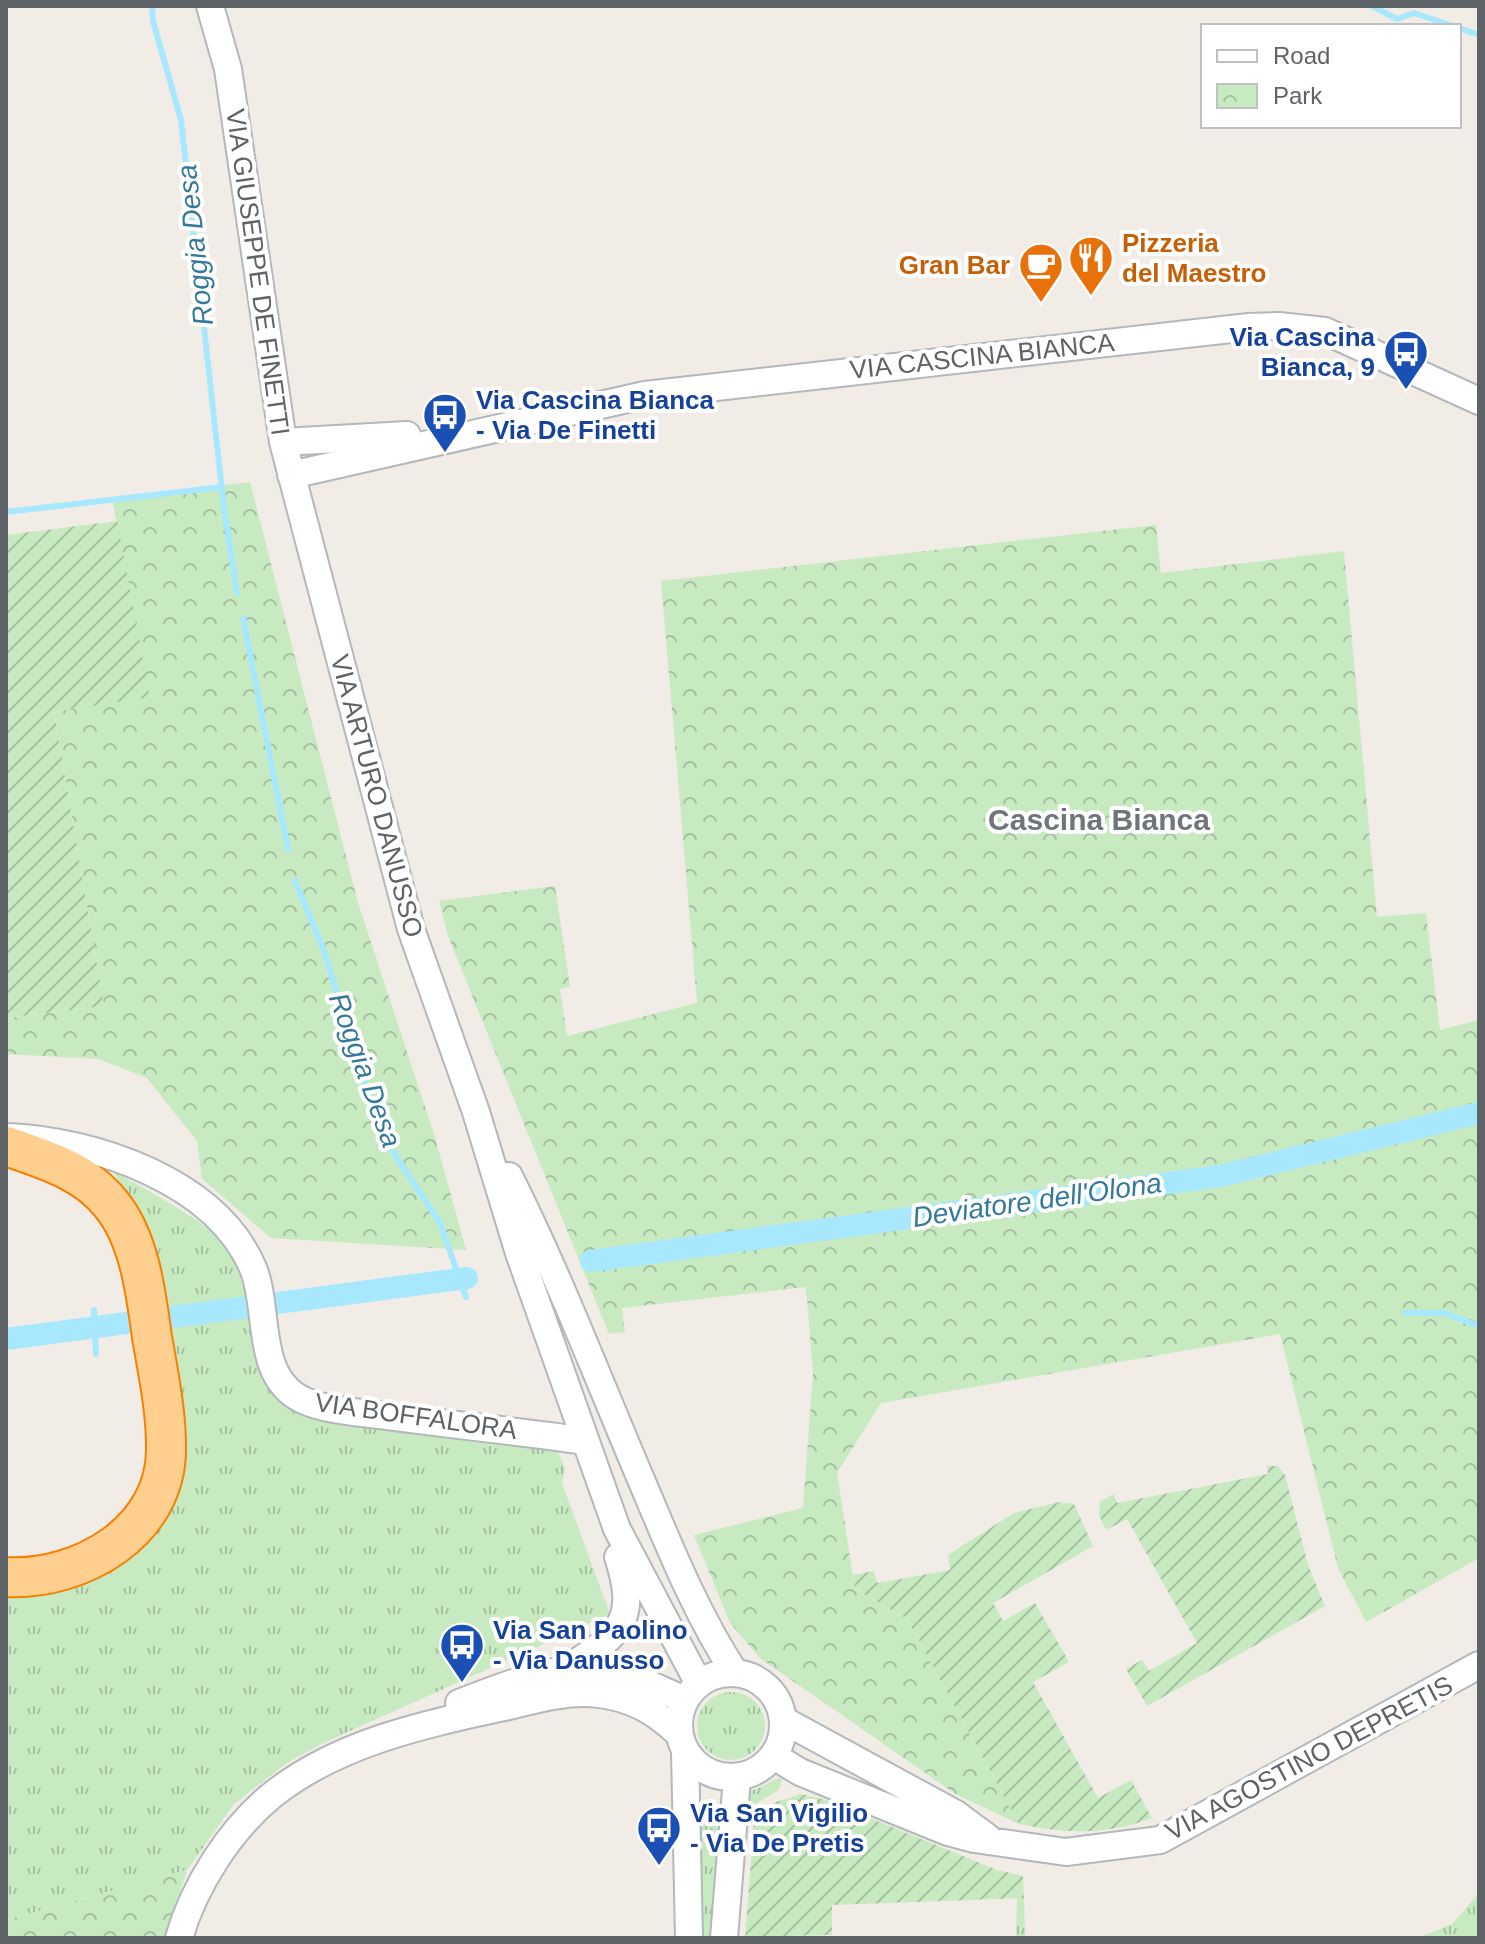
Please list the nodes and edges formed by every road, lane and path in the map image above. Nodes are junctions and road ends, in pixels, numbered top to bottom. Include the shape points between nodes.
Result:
1 (210, 6) edge
2 (228, 6) edge
3 (228, 69) junction
4 (1479, 401) edge
5 (474, 431) junction
6 (283, 442) junction
7 (291, 475) junction
8 (476, 1112) junction
9 (6, 1137) edge
10 (6, 1146) edge
11 (584, 1441) junction
12 (617, 1529) junction
13 (662, 1530) junction
14 (6, 1577) edge
15 (1479, 1665) edge
16 (564, 1671) junction
17 (735, 1673) junction
18 (692, 1692) junction
19 (783, 1720) junction
20 (413, 1730) junction
21 (682, 1742) junction
22 (774, 1756) junction
23 (737, 1778) junction
24 (994, 1841) junction
25 (179, 1938) edge
26 (689, 1938) edge
27 (724, 1938) edge

1 - 3 street, VIA GIUSEPPE DE FINETTI
2 - 3 street, VIA GIUSEPPE DE FINETTI
3 - 6 street, VIA GIUSEPPE DE FINETTI
4 - 5 street, VIA CASCINA BIANCA via 1325,331 1263,326 658,393
5 - 6 street, VIA CASCINA BIANCA
5 - 7 street, VIA CASCINA BIANCA
6 - 7 street, VIA GIUSEPPE DE FINETTI
7 - 8 street, VIA ARTURO DANUSSO via 411,929
8 - 11 street, VIA ARTURO DANUSSO
8 - 13 street, VIA ARTURO DANUSSO via 543,1244
9 - 11 street, VIA BOFFALORA via 41,1138 102,1151 147,1169 208,1210 232,1234 254,1269 275,1368 302,1400
10 - 14 highway via 87,1180 113,1205 144,1280 167,1448 161,1479 134,1529 114,1547 64,1573
11 - 12 street, VIA ARTURO DANUSSO
12 - 13 street via 639,1550 657,1543
12 - 16 street via 616,1551 629,1605 615,1633
12 - 18 street, VIA ARTURO DANUSSO
13 - 17 street, VIA ARTURO DANUSSO via 713,1640
15 - 24 street, VIA AGOSTINO DEPRETIS via 1160,1840 1066,1852
16 - 18 street via 608,1670
16 - 20 street via 455,1704
17 - 18 street via 716,1675
17 - 19 street via 771,1692
18 - 21 street via 679,1716
19 - 22 street
19 - 24 street, VIA AGOSTINO DEPRETIS via 956,1814
20 - 21 street via 554,1696 598,1693 642,1704
20 - 25 street via 330,1759 273,1795 226,1844
21 - 23 street via 707,1772
21 - 26 street
22 - 23 street
22 - 24 street, VIA AGOSTINO DEPRETIS via 800,1772 948,1832
23 - 27 street

